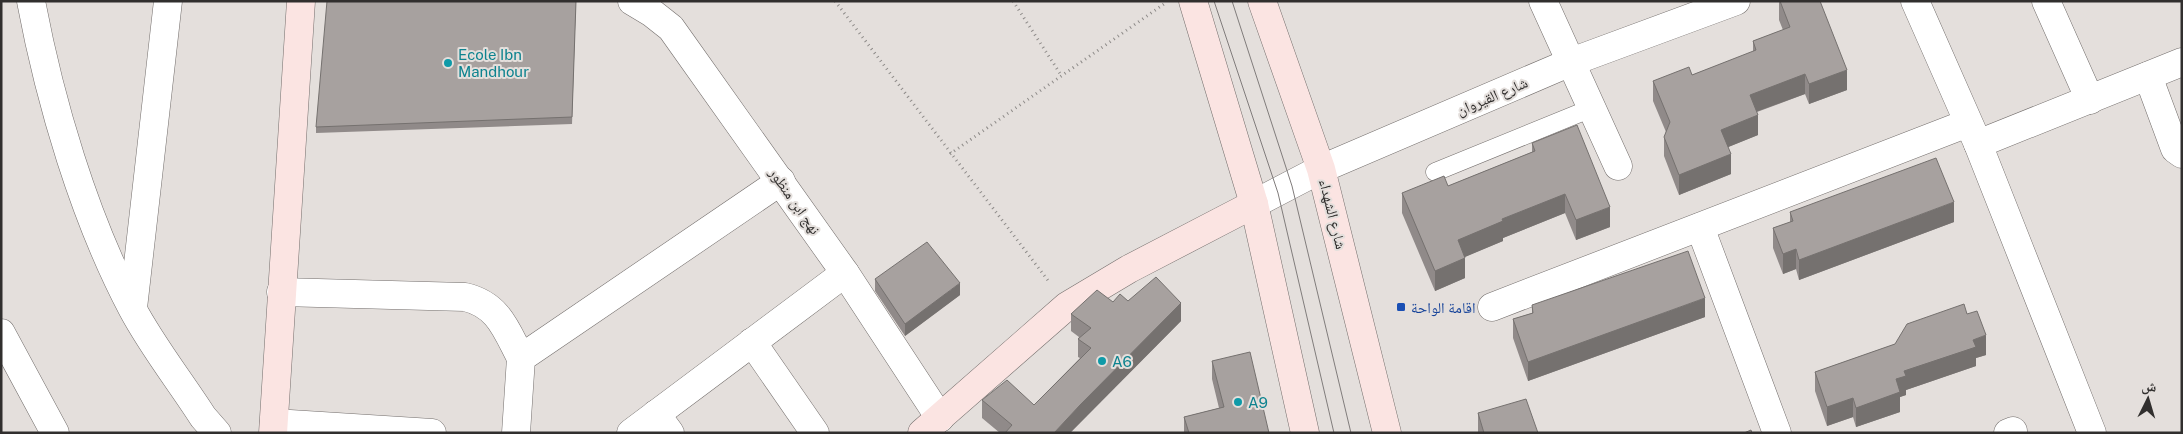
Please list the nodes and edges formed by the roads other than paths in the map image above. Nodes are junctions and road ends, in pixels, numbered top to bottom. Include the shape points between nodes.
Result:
1 (31, 1) edge
2 (168, 1) edge
3 (301, 1) edge
4 (632, 1) edge
5 (1192, 1) edge
6 (1262, 1) edge
7 (1544, 1) edge
8 (1736, 1) edge
9 (1916, 1) edge
10 (2046, 1) edge
11 (1572, 62) junction
12 (2182, 62) edge
13 (2148, 76) junction
14 (2090, 100) junction
15 (1592, 108) junction
16 (1973, 133) junction
17 (2182, 154) edge
18 (1618, 166) dead end
19 (1321, 168) junction
20 (1435, 172) dead end
21 (782, 181) junction
22 (1254, 204) junction
23 (1700, 227) junction
24 (845, 273) junction
25 (281, 292) junction
26 (1492, 307) dead end
27 (133, 309) junction
28 (1, 333) edge
29 (752, 342) junction
30 (521, 358) junction
31 (663, 423) edge
32 (931, 425) edge
33 (274, 428) edge
34 (55, 433) edge
35 (217, 433) edge
36 (432, 433) edge
37 (516, 433) edge
38 (631, 433) edge
39 (815, 433) edge
40 (1304, 433) edge
41 (1387, 433) edge
42 (1777, 433) edge
43 (2092, 433) edge

1 - 27 street via 60,122 94,223
2 - 27 street
3 - 25 main road
4 - 21 street, نهج ابن منظور via 671,28
5 - 22 main road
6 - 19 main road, شارع الشهداء
7 - 11 street
8 - 11 street, شارع القيروان
9 - 16 street
10 - 14 street
11 - 15 street
11 - 19 street, شارع القيروان
12 - 13 street
13 - 14 street
13 - 17 street via 2175,149
14 - 16 street
15 - 18 street
15 - 20 lane
16 - 23 street
16 - 43 street
19 - 22 street, شارع القيروان
19 - 41 main road, شارع الشهداء
21 - 24 street, نهج ابن منظور
21 - 30 street
22 - 32 main road via 1129,269 1067,306
22 - 40 main road
23 - 26 street
23 - 42 street
24 - 29 street
24 - 32 street, نهج ابن منظور
25 - 30 street via 475,299 496,314
25 - 33 main road
27 - 35 street
28 - 34 street
29 - 31 street
29 - 39 street
30 - 37 street
31 - 38 street
33 - 36 street

